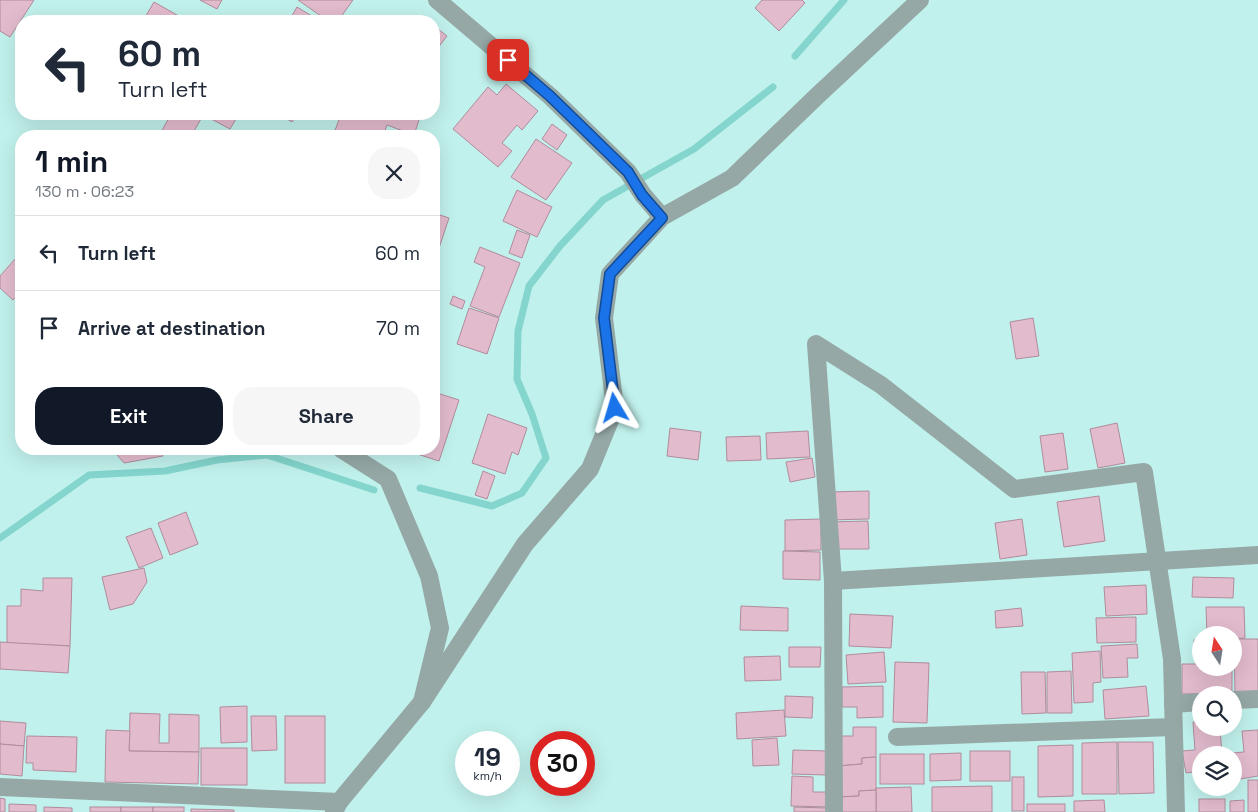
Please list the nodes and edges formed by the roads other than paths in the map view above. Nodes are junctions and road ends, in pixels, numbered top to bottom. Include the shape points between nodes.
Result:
1 (437, 0) edge
2 (920, 0) edge
3 (662, 218) junction
4 (350, 455) edge
5 (1258, 555) edge
6 (1158, 561) junction
7 (834, 581) junction
8 (1258, 698) edge
9 (1242, 699) edge
10 (422, 702) junction
11 (1192, 703) edge
12 (1173, 704) junction
13 (1174, 727) junction
14 (897, 737) dead end
15 (0, 787) edge
16 (337, 807) edge
17 (834, 812) edge
18 (1176, 812) edge

1 - 3 street via 550,96 628,172
2 - 3 street via 732,178
3 - 10 street via 610,274 604,318 615,408 590,468 525,544
4 - 10 street via 388,479 429,576 440,628
5 - 6 street
6 - 7 street
6 - 7 street via 1144,472 1014,490 882,385 816,344
6 - 12 street via 1172,659
7 - 17 street
8 - 9 street
10 - 16 street
11 - 12 street
12 - 13 street
13 - 14 street
13 - 18 street
15 - 16 street

